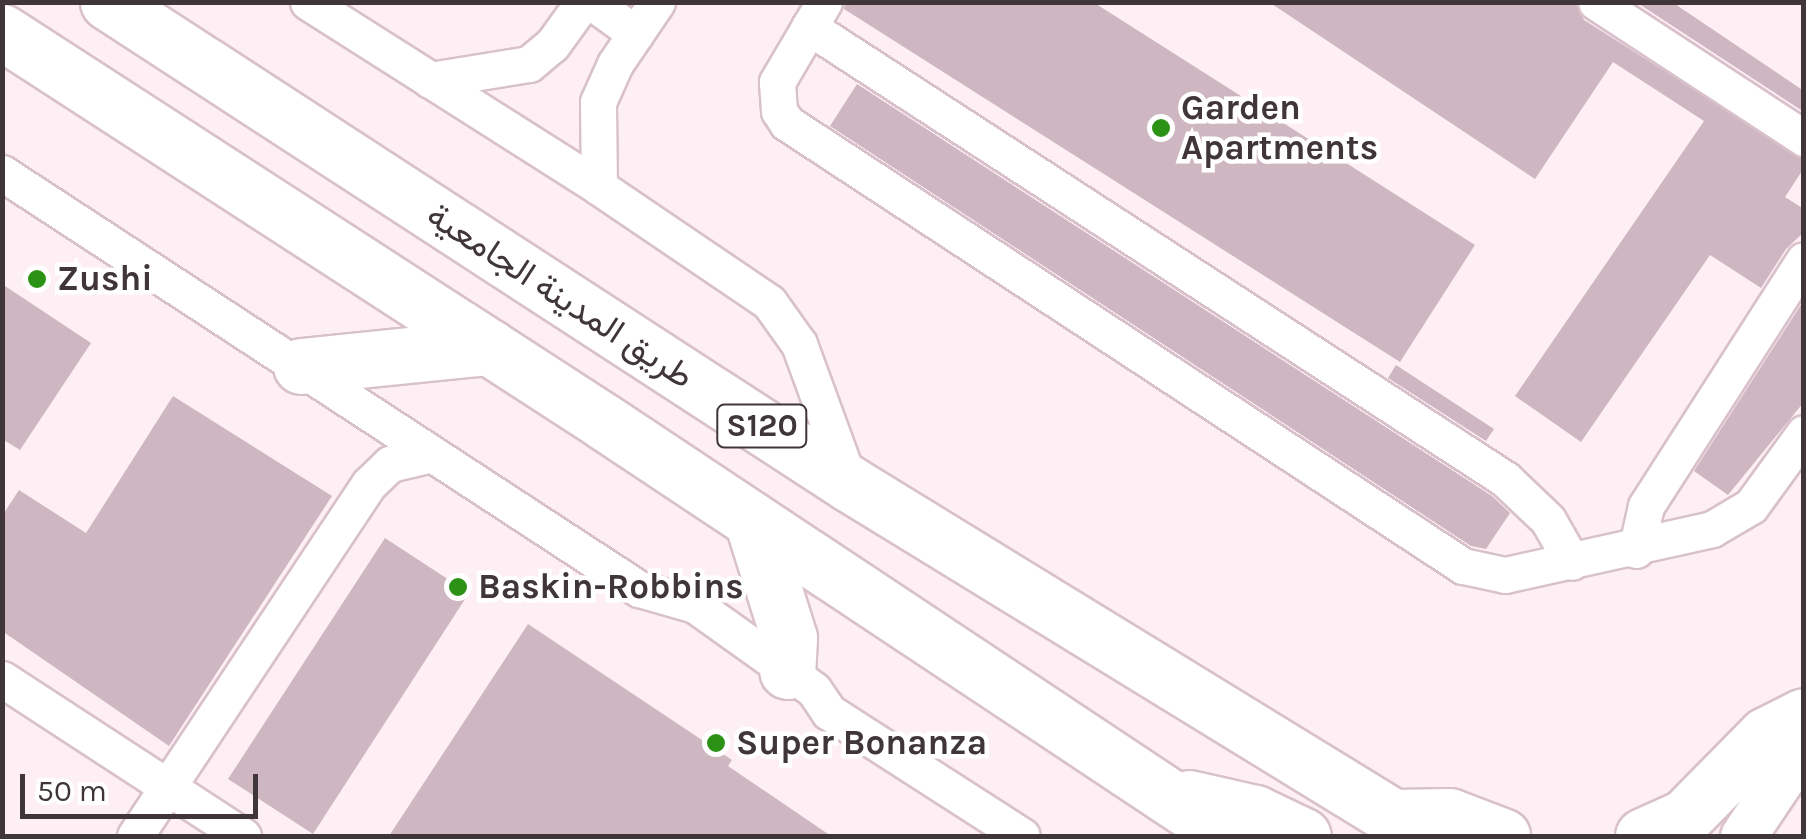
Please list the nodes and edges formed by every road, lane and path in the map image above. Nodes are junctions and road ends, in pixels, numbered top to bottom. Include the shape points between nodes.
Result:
1 (108, 2) edge
2 (308, 2) edge
3 (583, 2) edge
4 (592, 2) edge
5 (658, 2) edge
6 (1596, 2) edge
7 (816, 15) edge
8 (2, 32) edge
9 (636, 34) junction
10 (430, 80) junction
11 (1804, 138) edge
12 (2, 173) edge
13 (598, 187) junction
14 (1804, 260) edge
15 (489, 348) junction
16 (302, 366) junction
17 (367, 409) junction
18 (1804, 433) edge
19 (432, 454) junction
20 (369, 484) junction
21 (850, 484) junction
22 (752, 520) junction
23 (1636, 550) junction
24 (1572, 562) junction
25 (786, 671) junction
26 (2, 678) edge
27 (1804, 716) edge
28 (1804, 746) edge
29 (168, 788) junction
30 (1171, 797) junction
31 (1409, 827) edge
32 (134, 836) edge
33 (242, 836) edge
34 (1022, 836) edge
35 (1228, 836) edge
36 (1303, 836) edge
37 (1502, 836) edge
38 (1644, 836) edge
39 (1743, 836) edge

1 - 21 main road, طريق المدينة الجامعية / S120
2 - 10 street
3 - 10 street via 529,64
4 - 9 street
5 - 9 street
6 - 11 street
7 - 24 street via 1505,480 1548,520
7 - 24 street via 776,82 779,111 795,130 1463,566 1505,575
8 - 15 main road, S120
9 - 13 street via 598,102
10 - 13 street
12 - 16 street
13 - 21 street via 749,286 786,322
14 - 23 street via 1646,506
15 - 16 main road
15 - 22 main road, S120
16 - 17 street
17 - 19 street
17 - 20 street
18 - 23 street via 1767,488 1733,519
19 - 20 street via 390,464
19 - 25 street via 638,589 695,605
20 - 29 street
21 - 31 main road, طريق المدينة الجامعية / S120
22 - 25 main road via 789,638
22 - 30 main road, S120
23 - 24 street
25 - 34 street via 814,690 830,712
26 - 29 street
27 - 38 main road via 1766,734 1685,817
28 - 39 street
29 - 32 street
29 - 33 street
30 - 35 main road, S120
30 - 36 main road via 1229,804
31 - 37 main road via 1450,816

